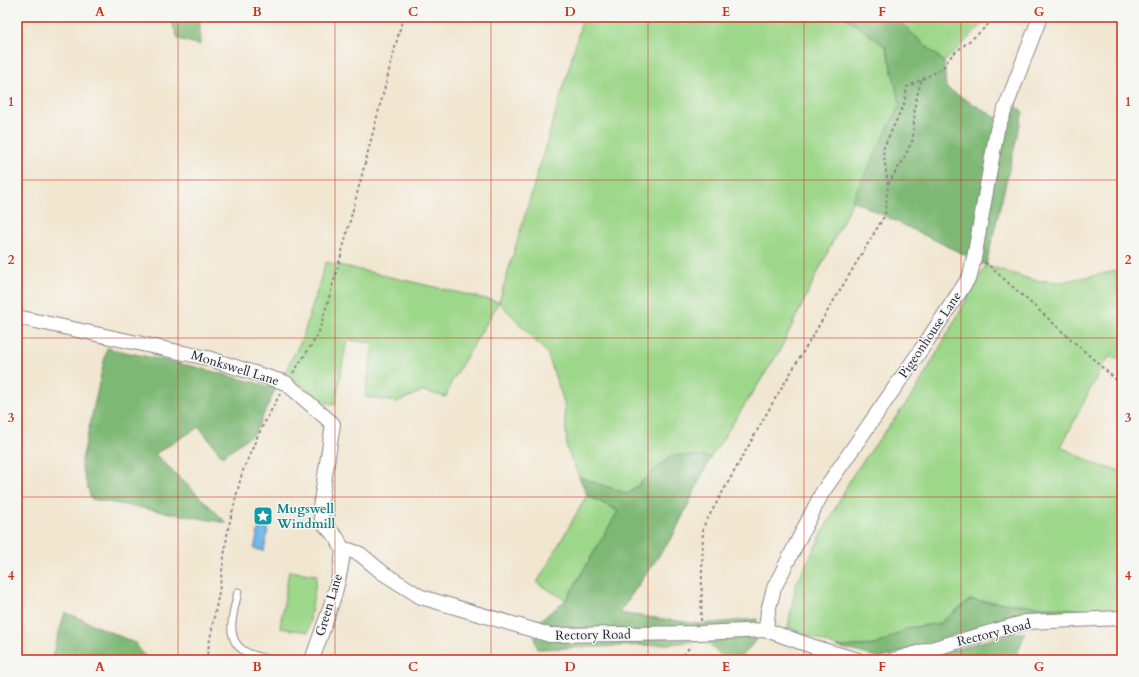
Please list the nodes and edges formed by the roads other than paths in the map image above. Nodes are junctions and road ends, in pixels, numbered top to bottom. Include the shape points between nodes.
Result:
1 (1040, 17) edge
2 (17, 317) edge
3 (343, 550) junction
4 (238, 592) dead end
5 (1122, 618) edge
6 (766, 630) junction
7 (272, 660) edge
8 (312, 660) edge
9 (858, 660) edge
10 (893, 660) edge

1 - 6 street, Pigeonhouse Lane via 997,130 970,276 822,493 774,588
2 - 3 street, Monkswell Lane via 207,358 286,383 333,424 320,508 323,523 337,538
3 - 6 street, Rectory Road via 360,554 383,573 421,597 550,636
3 - 8 street, Green Lane via 336,588
4 - 7 lane via 232,623 235,642 250,654
5 - 10 street, Rectory Road via 1026,622
6 - 9 street, Rectory Road

